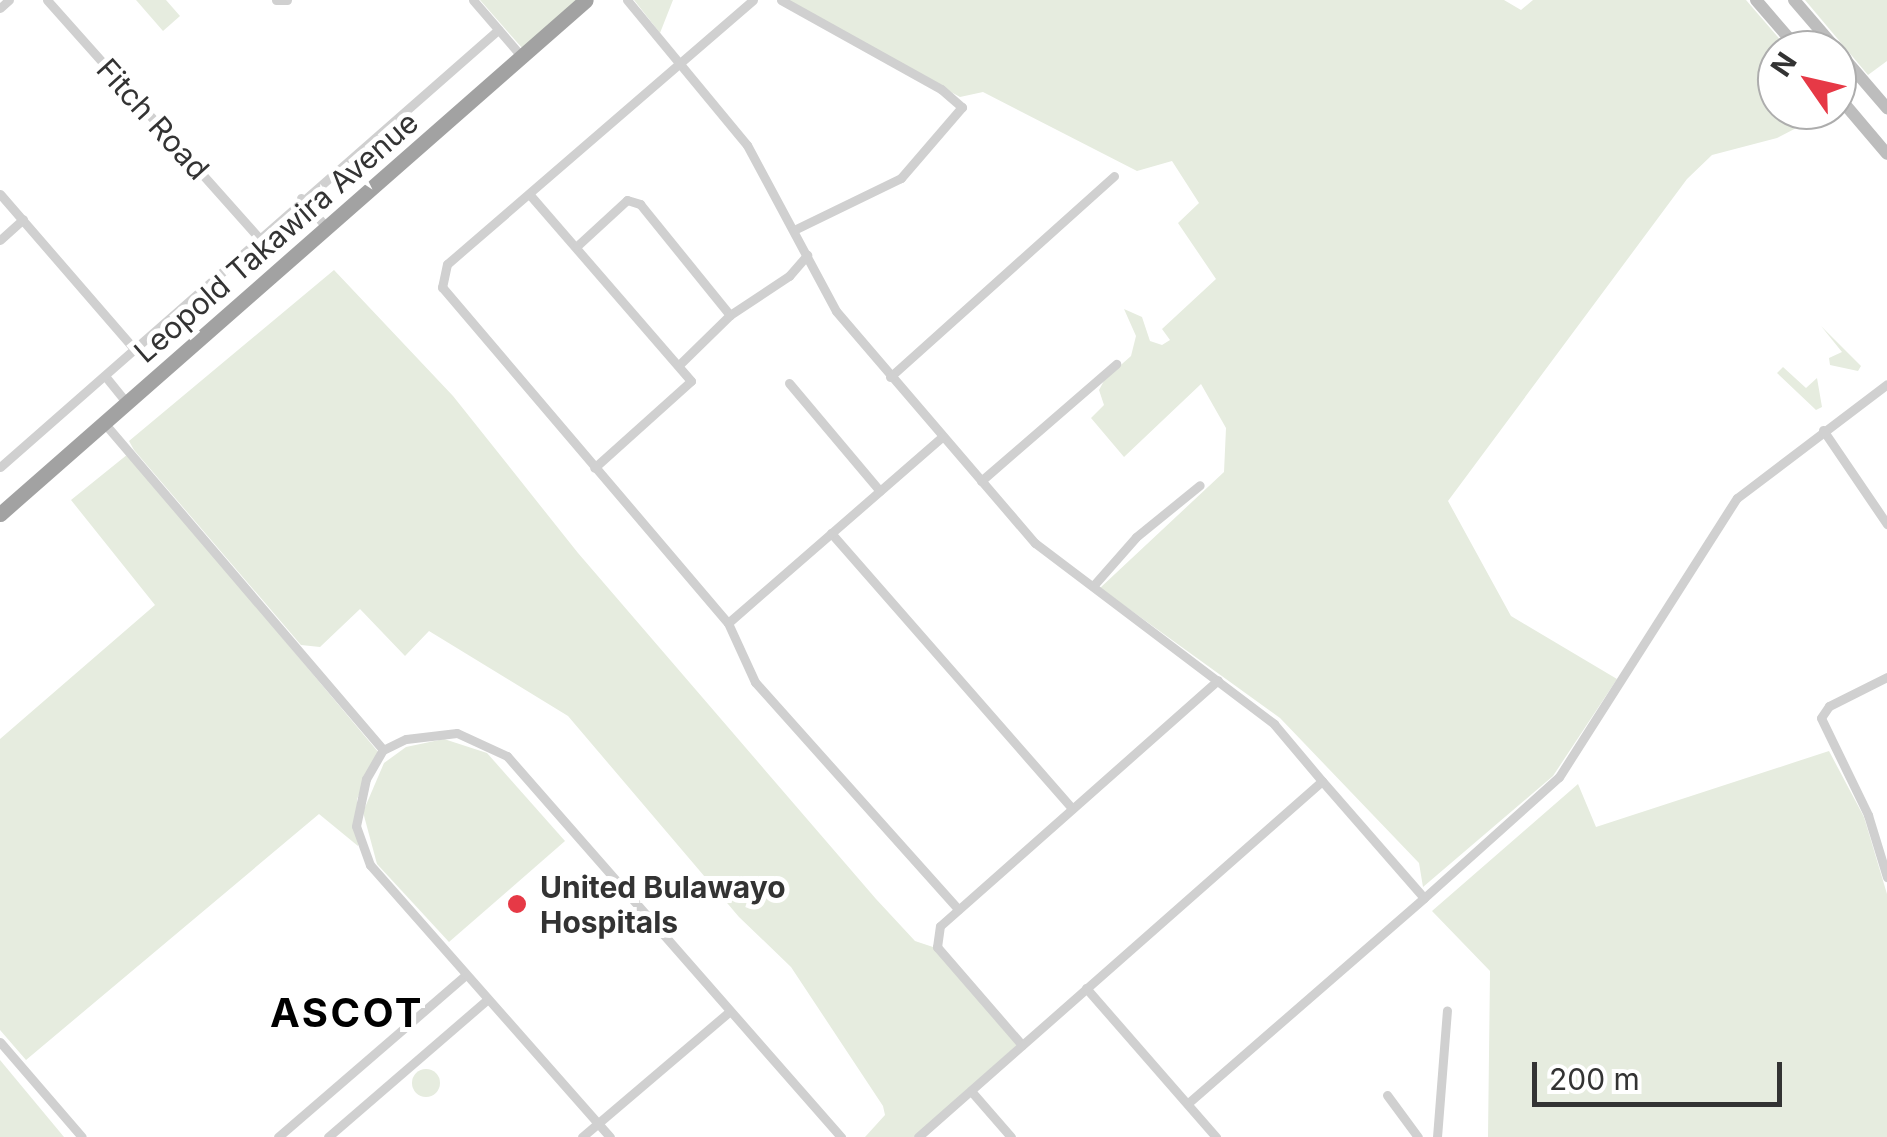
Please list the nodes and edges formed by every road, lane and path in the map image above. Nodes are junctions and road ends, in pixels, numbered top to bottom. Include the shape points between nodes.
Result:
1 (10, 0) edge
2 (47, 0) edge
3 (276, 0) edge
4 (287, 0) edge
5 (472, 0) edge
6 (586, 0) edge
7 (627, 0) edge
8 (753, 0) edge
9 (781, 0) edge
10 (1756, 0) edge
11 (1794, 0) edge
12 (0, 8) edge
13 (498, 30) junction
14 (1782, 30) edge
15 (522, 57) junction
16 (680, 62) junction
17 (1887, 108) edge
18 (1857, 119) edge
19 (1887, 154) edge
20 (1114, 176) dead end
21 (0, 194) edge
22 (530, 195) junction
23 (300, 198) junction
24 (23, 220) junction
25 (328, 230) junction
26 (794, 230) junction
27 (258, 238) junction
28 (0, 240) edge
29 (577, 246) junction
30 (807, 255) junction
31 (815, 270) junction
32 (790, 276) junction
33 (730, 315) junction
34 (134, 350) junction
35 (681, 364) junction
36 (1116, 364) dead end
37 (106, 376) junction
38 (890, 376) junction
39 (789, 383) dead end
40 (1887, 384) edge
41 (128, 404) junction
42 (105, 424) junction
43 (1823, 430) junction
44 (942, 437) junction
45 (0, 467) edge
46 (594, 468) junction
47 (980, 481) junction
48 (1200, 485) dead end
49 (880, 490) junction
50 (0, 514) edge
51 (1887, 524) edge
52 (832, 533) junction
53 (1093, 586) junction
54 (728, 623) junction
55 (1887, 678) edge
56 (1218, 680) junction
57 (384, 750) junction
58 (1322, 781) junction
59 (1072, 808) junction
60 (1887, 876) edge
61 (1424, 898) junction
62 (958, 909) junction
63 (466, 975) junction
64 (1086, 988) junction
65 (488, 999) junction
66 (1447, 1010) dead end
67 (730, 1012) junction
68 (0, 1042) edge
69 (1022, 1045) junction
70 (971, 1091) junction
71 (1387, 1094) dead end
72 (1188, 1103) junction
73 (598, 1123) junction
74 (82, 1137) edge
75 (278, 1137) edge
76 (328, 1137) edge
77 (582, 1137) edge
78 (610, 1137) edge
79 (840, 1137) edge
80 (918, 1137) edge
81 (1011, 1137) edge
82 (1216, 1137) edge
83 (1418, 1137) edge
84 (1436, 1137) edge

1 - 12 street
2 - 27 street, Fitch Road
3 - 4 street
5 - 13 street
6 - 15 highway, Leopold Takawira Avenue
7 - 16 street
8 - 16 street
9 - 26 street via 941,88 962,107 901,178
10 - 14 main road
11 - 17 main road
13 - 15 street
13 - 23 street
15 - 25 highway, Leopold Takawira Avenue
16 - 22 street
16 - 26 street via 747,146
18 - 19 main road
20 - 38 street
21 - 24 street
22 - 29 street
22 - 46 street via 447,264 441,281
23 - 25 street
23 - 27 street
24 - 28 street
24 - 34 street
25 - 41 highway, Leopold Takawira Avenue
26 - 30 street
27 - 34 street
29 - 33 street via 627,200 636,200
29 - 35 street
30 - 31 street
30 - 32 street
31 - 32 street
31 - 38 street via 836,311
32 - 33 street
33 - 35 street
34 - 37 street
35 - 46 street via 691,381 686,390
36 - 47 street
37 - 41 street
37 - 45 street
38 - 44 street
39 - 49 street
40 - 43 street
41 - 42 highway, Leopold Takawira Avenue
42 - 50 highway, Leopold Takawira Avenue
42 - 57 street
43 - 51 street
43 - 61 street via 1728,511 1560,778
44 - 47 street
44 - 49 street
46 - 54 street
47 - 53 street via 1040,548
48 - 53 street via 1136,537
49 - 52 street
52 - 54 street
52 - 59 street
53 - 56 street
54 - 62 street via 755,682
55 - 60 street via 1829,706 1822,718 1868,815
56 - 58 street via 1274,724
56 - 59 street
57 - 63 street via 360,799 360,846
57 - 67 street via 406,738 457,733 506,756
58 - 61 street
58 - 64 street
59 - 62 street
61 - 72 street
62 - 69 street via 940,926 937,946
63 - 65 street
63 - 75 street
64 - 69 street
64 - 72 street
65 - 73 street
65 - 76 street
66 - 84 street
67 - 73 street
67 - 79 street
68 - 74 street
69 - 70 street
70 - 80 street
70 - 81 street
71 - 83 street
72 - 82 street
73 - 77 street
73 - 78 street

